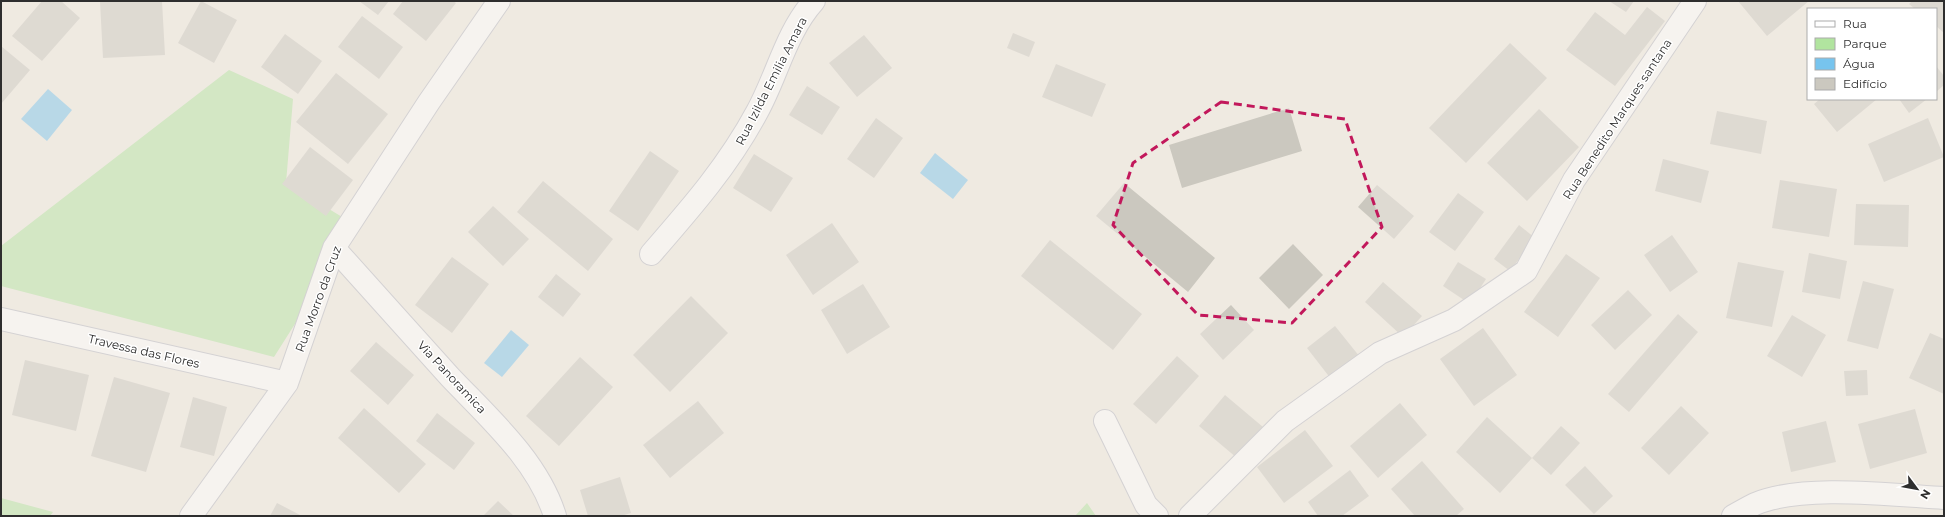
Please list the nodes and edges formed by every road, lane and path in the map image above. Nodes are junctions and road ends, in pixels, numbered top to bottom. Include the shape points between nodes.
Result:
1 (499, 1) edge
2 (814, 1) edge
3 (1695, 1) edge
4 (334, 248) junction
5 (651, 254) dead end
6 (1, 319) edge
7 (287, 383) junction
8 (1105, 421) dead end
9 (1944, 498) edge
10 (1944, 506) edge
11 (550, 512) edge
12 (191, 516) edge
13 (1157, 516) edge
14 (1190, 516) edge
15 (1733, 516) edge
16 (1940, 516) edge

1 - 4 street, Rua Morro da Cruz via 429,102
2 - 5 street, Rua Izilda Emilia Amara via 797,25 758,111 730,159
3 - 14 street, Rua Benedito Marques santana via 1574,180 1526,271 1454,320 1380,353 1286,420
4 - 7 street, Rua Morro da Cruz
4 - 11 street, Via Panoramica via 504,434 534,473
6 - 7 street, Travessa das Flores
7 - 12 street, Rua Morro da Cruz
8 - 13 street via 1146,505
9 - 15 street via 1827,493 1791,495 1756,504
10 - 16 street

